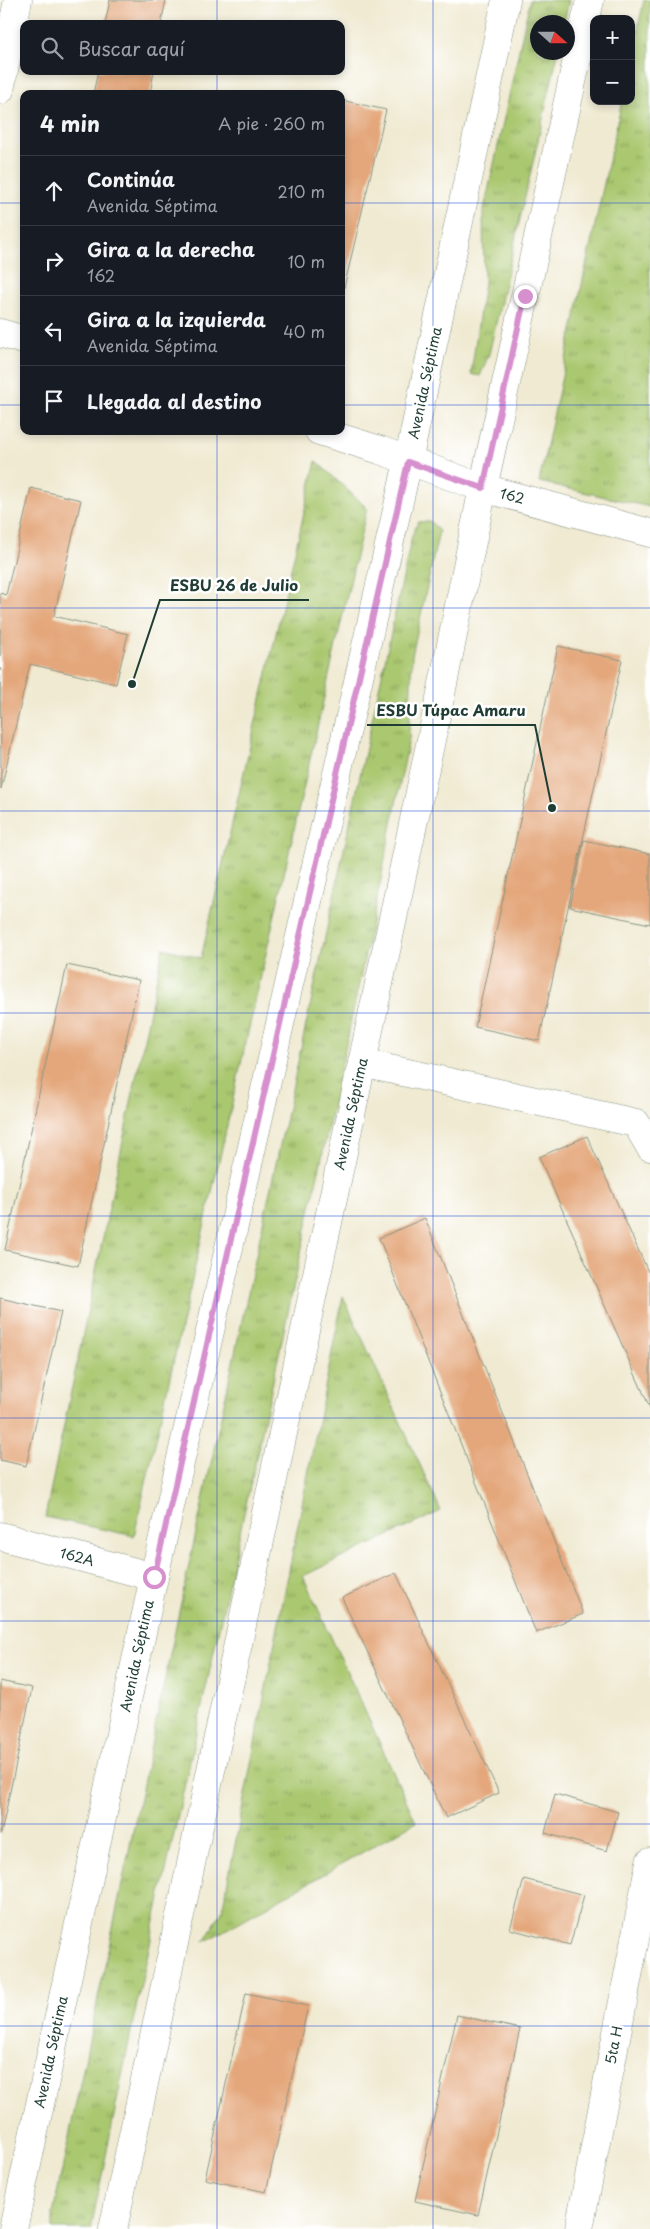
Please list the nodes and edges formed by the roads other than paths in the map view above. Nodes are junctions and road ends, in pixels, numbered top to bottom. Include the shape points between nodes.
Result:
1 (18, 0) edge
2 (506, 0) edge
3 (590, 0) edge
4 (0, 90) edge
5 (0, 333) edge
6 (20, 339) edge
7 (332, 435) edge
8 (408, 462) junction
9 (483, 488) junction
10 (650, 533) edge
11 (362, 1063) junction
12 (650, 1148) edge
13 (0, 1536) edge
14 (154, 1577) junction
15 (650, 1862) edge
16 (13, 2229) edge
17 (112, 2229) edge
18 (579, 2229) edge

1 - 4 main road
2 - 8 main road, Avenida Séptima
3 - 9 main road, Avenida Séptima
5 - 6 main road
7 - 8 main road, 162
8 - 9 main road, 162
8 - 14 main road, Avenida Séptima
9 - 10 main road, 162
9 - 11 main road, Avenida Séptima
11 - 12 main road via 636,1123
11 - 17 main road, Avenida Séptima
13 - 14 main road, 162A
14 - 16 main road, Avenida Séptima
15 - 18 main road, 5ta H

